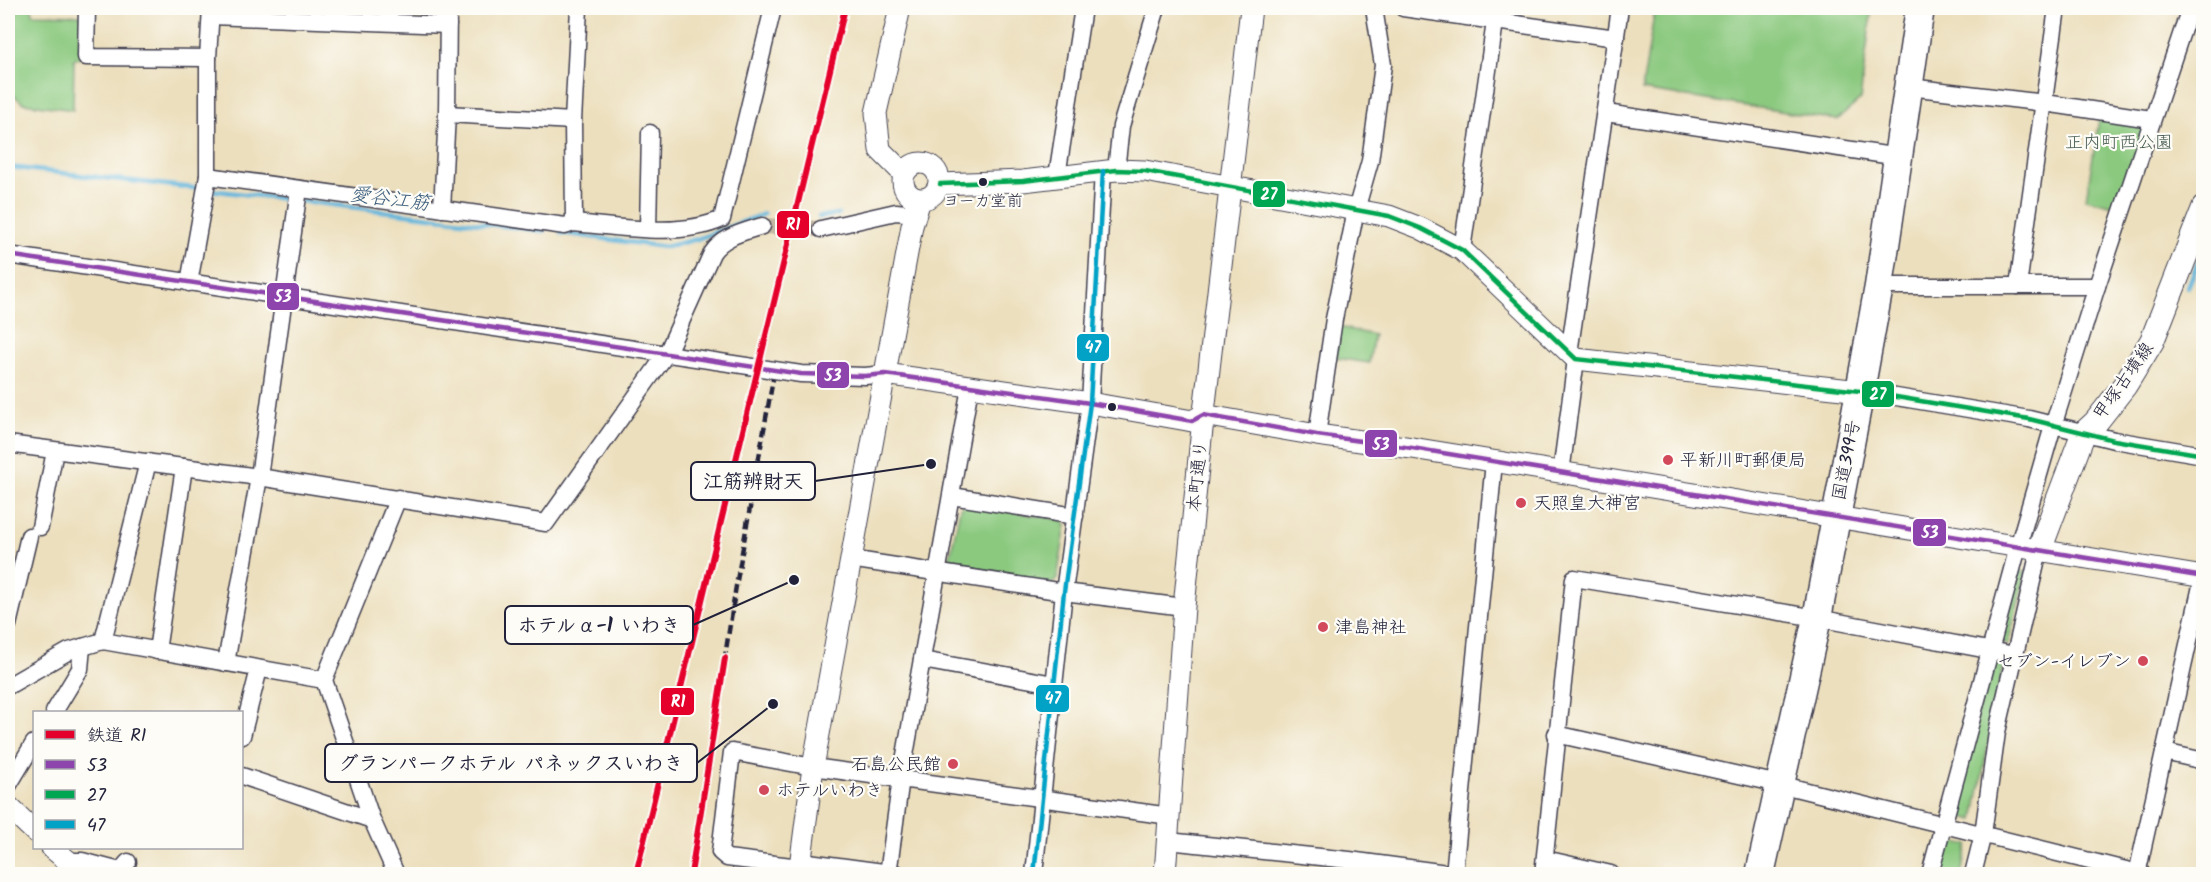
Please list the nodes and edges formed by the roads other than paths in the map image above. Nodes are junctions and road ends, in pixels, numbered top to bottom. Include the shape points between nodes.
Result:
1 (87, 8) edge
2 (448, 8) edge
3 (579, 8) edge
4 (773, 8) edge
5 (900, 8) edge
6 (1083, 8) edge
7 (1157, 8) edge
8 (1251, 8) edge
9 (1374, 8) edge
10 (1403, 8) edge
11 (1620, 8) edge
12 (1920, 8) edge
13 (2057, 8) edge
14 (2190, 8) edge
15 (211, 12) edge
16 (1496, 14) edge
17 (448, 25) junction
18 (1616, 38) junction
19 (208, 58) junction
20 (1909, 87) junction
21 (2045, 103) junction
22 (1606, 113) junction
23 (447, 114) junction
24 (2151, 119) junction
25 (573, 121) junction
26 (650, 133) dead end
27 (1899, 156) junction
28 (1109, 170) junction
29 (904, 174) junction
30 (1057, 176) junction
31 (940, 184) junction
32 (206, 185) junction
33 (1231, 187) junction
34 (298, 198) junction
35 (917, 207) junction
36 (442, 209) junction
37 (1356, 210) junction
38 (2202, 214) edge
39 (574, 223) junction
40 (762, 226) tunnel mouth
41 (648, 229) junction
42 (821, 229) tunnel mouth
43 (712, 235) junction
44 (1462, 250) junction
45 (8, 255) edge
46 (189, 283) junction
47 (2097, 285) junction
48 (1879, 286) junction
49 (2018, 286) junction
50 (285, 295) junction
51 (667, 353) junction
52 (1572, 356) junction
53 (885, 374) junction
54 (970, 387) junction
55 (1860, 392) junction
56 (1090, 403) junction
57 (1203, 415) junction
58 (2053, 426) junction
59 (2083, 434) junction
60 (1317, 435) junction
61 (8, 444) edge
62 (55, 451) junction
63 (2204, 455) edge
64 (148, 462) junction
65 (1494, 462) junction
66 (184, 467) junction
67 (1561, 472) junction
68 (259, 477) junction
69 (951, 496) junction
70 (398, 498) junction
71 (1075, 516) junction
72 (1835, 516) junction
73 (2029, 549) junction
74 (850, 559) junction
75 (938, 572) junction
76 (2203, 577) edge
77 (1064, 592) junction
78 (1184, 606) junction
79 (1817, 618) junction
80 (8, 625) edge
81 (103, 641) junction
82 (2197, 641) edge
83 (82, 647) junction
84 (156, 651) junction
85 (1992, 651) junction
86 (2015, 655) junction
87 (922, 660) junction
88 (226, 663) junction
89 (259, 669) junction
90 (324, 680) junction
91 (1054, 684) junction
92 (8, 686) edge
93 (55, 711) edge
94 (243, 732) edge
95 (1556, 734) junction
96 (33, 745) edge
97 (2164, 752) junction
98 (2204, 761) edge
99 (813, 767) junction
100 (243, 776) edge
101 (901, 778) junction
102 (1779, 784) junction
103 (8, 786) edge
104 (1043, 798) junction
105 (8, 806) edge
106 (1170, 816) junction
107 (372, 820) junction
108 (1942, 824) junction
109 (33, 830) edge
110 (1983, 834) junction
111 (1168, 841) junction
112 (59, 854) edge
113 (128, 862) dead end
114 (800, 867) edge
115 (1348, 867) edge
116 (1544, 867) edge
117 (84, 874) edge
118 (396, 874) edge
119 (892, 874) edge
120 (1034, 874) edge
121 (1165, 874) edge
122 (1454, 874) edge
123 (1611, 874) edge
124 (1760, 874) edge
125 (1930, 874) edge
126 (1973, 874) edge
127 (2139, 874) edge

1 - 19 street via 86,57
2 - 17 street
3 - 25 street
4 - 43 street via 722,219
5 - 29 street via 876,113 880,150
6 - 30 street
7 - 28 street
8 - 33 street, 本町通り
9 - 37 street via 1383,65 1370,161
10 - 16 street
11 - 18 street
12 - 20 highway, 国道399号
13 - 21 street
14 - 24 street
15 - 17 street
15 - 19 street
16 - 18 street
16 - 44 street
17 - 23 street
18 - 22 street
19 - 32 street
20 - 21 street
20 - 27 highway, 国道399号
21 - 24 street
21 - 49 street
22 - 27 street
22 - 52 street
23 - 25 street
23 - 36 street
24 - 47 street
25 - 39 street
26 - 41 street
27 - 48 highway, 国道399号
28 - 30 street
28 - 33 street via 1145,171
28 - 56 street
29 - 31 street via 912,165 924,163 938,172
29 - 35 street via 903,186
30 - 31 street
31 - 35 street
32 - 34 street
32 - 46 street
33 - 37 street
33 - 57 street, 本町通り
34 - 36 street
34 - 50 street
35 - 42 street
35 - 53 street
36 - 39 street via 565,226
37 - 44 street via 1407,222
37 - 60 street via 1334,319
38 - 59 main road, 甲塚古墳線 via 2152,341 2125,385
39 - 41 street
40 - 43 street
41 - 43 street
43 - 51 street via 712,253
44 - 52 street
45 - 46 street
46 - 50 street
47 - 49 street
47 - 58 street
48 - 49 street
48 - 55 highway, 国道399号
50 - 51 street
50 - 68 street
51 - 53 street via 801,374
51 - 70 street via 546,523
52 - 55 street
52 - 67 street
53 - 54 street
53 - 74 street
54 - 56 street
54 - 69 street
55 - 58 street
55 - 72 highway, 国道399号
56 - 57 street via 1192,421
56 - 71 street
57 - 60 street
57 - 78 street, 本町通り
58 - 59 street
58 - 73 street
59 - 63 street
59 - 73 main road, 甲塚古墳線
60 - 65 street
61 - 62 street
62 - 64 street
62 - 80 street
64 - 66 street
64 - 81 street
65 - 67 street
65 - 122 street
66 - 68 street
66 - 84 street
67 - 72 street
68 - 70 street
68 - 88 street
69 - 71 street
69 - 75 street
70 - 90 street
71 - 77 street
72 - 73 street
72 - 79 highway, 国道399号
73 - 76 street
73 - 85 street
73 - 86 street
74 - 75 street
74 - 99 street
75 - 77 street
75 - 87 street
76 - 82 street
77 - 78 street
77 - 91 street
78 - 106 street, 本町通り
79 - 85 street
79 - 95 street via 1574,578
79 - 102 highway, 国道399号
81 - 83 street
81 - 84 street
82 - 97 street
83 - 92 street
83 - 93 street via 80,669
84 - 88 street
85 - 86 street
85 - 108 street
86 - 110 street via 1996,732
87 - 91 street
87 - 101 street
88 - 89 street
89 - 90 street
89 - 94 street
90 - 107 street
91 - 104 street
95 - 102 street
95 - 116 street
96 - 103 street
97 - 98 street
97 - 127 street
99 - 101 street
99 - 114 street
99 - 114 street via 732,752 720,852 727,858
100 - 107 street
101 - 104 street
101 - 119 street
102 - 108 street
102 - 124 highway, 国道399号
104 - 106 street
104 - 120 street
105 - 109 street
106 - 111 street, 本町通り
107 - 118 street
108 - 110 street
108 - 125 street
110 - 126 street
110 - 127 street
111 - 115 street
111 - 121 street, 本町通り
112 - 113 street via 120,871
112 - 117 street
114 - 119 street
115 - 122 street
116 - 123 street

